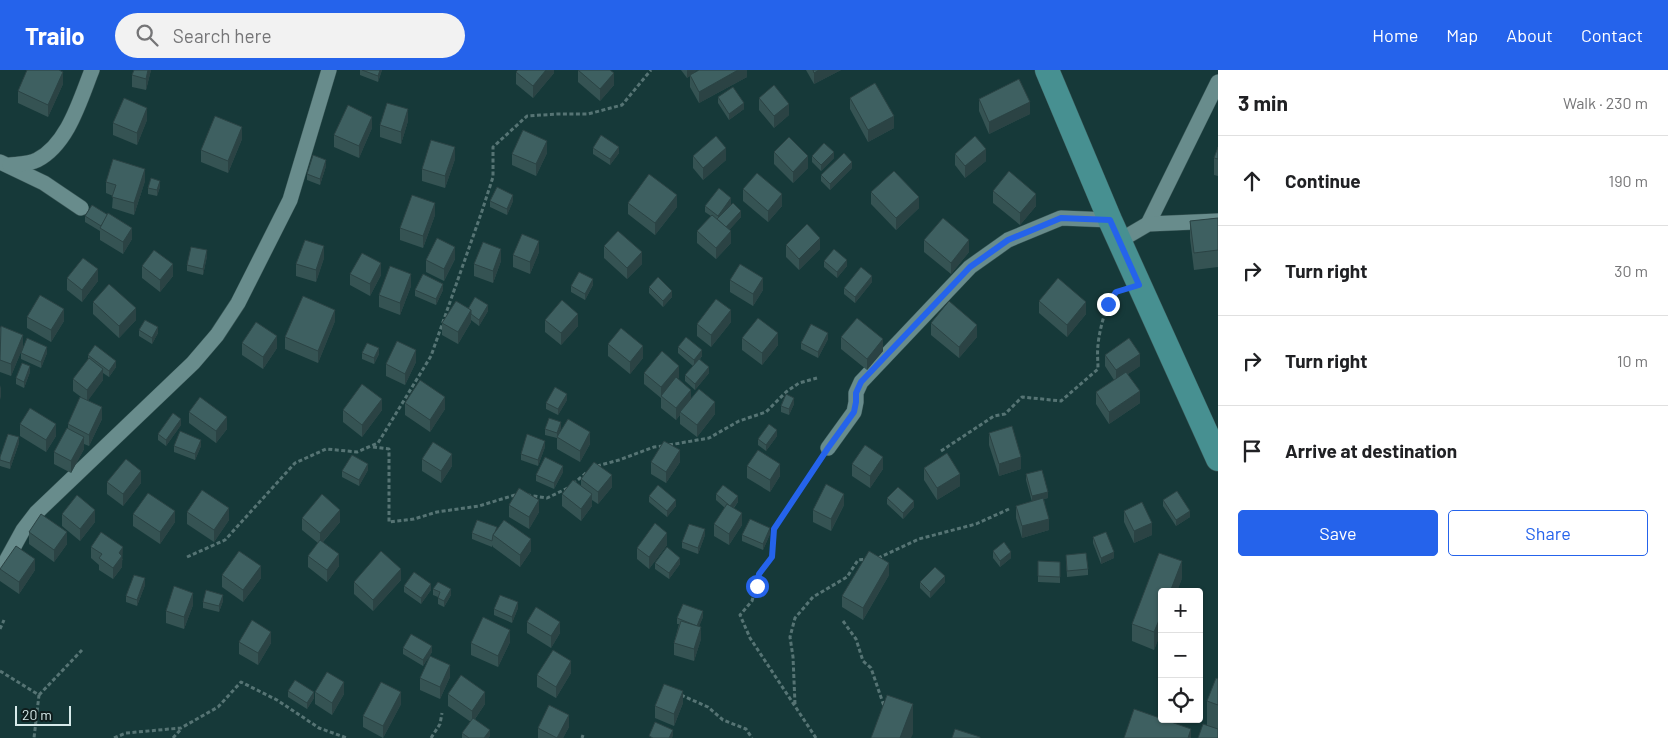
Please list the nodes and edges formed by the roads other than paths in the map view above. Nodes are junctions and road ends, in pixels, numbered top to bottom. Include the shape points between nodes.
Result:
1 (92, 70) edge
2 (329, 70) edge
3 (1047, 70) edge
4 (1218, 82) edge
5 (5, 164) edge
6 (80, 208) dead end
7 (1218, 221) edge
8 (1148, 224) junction
9 (1114, 230) junction
10 (828, 448) road end
11 (1218, 459) edge
12 (0, 572) edge

1 - 5 street via 70,126 49,151 36,160
2 - 12 street via 290,200 238,303 193,363 36,513
3 - 9 main road
4 - 8 street
5 - 6 street via 44,183
7 - 8 street
8 - 9 street
9 - 10 street via 1061,218 1008,240 970,267 861,382 854,412
9 - 11 main road

